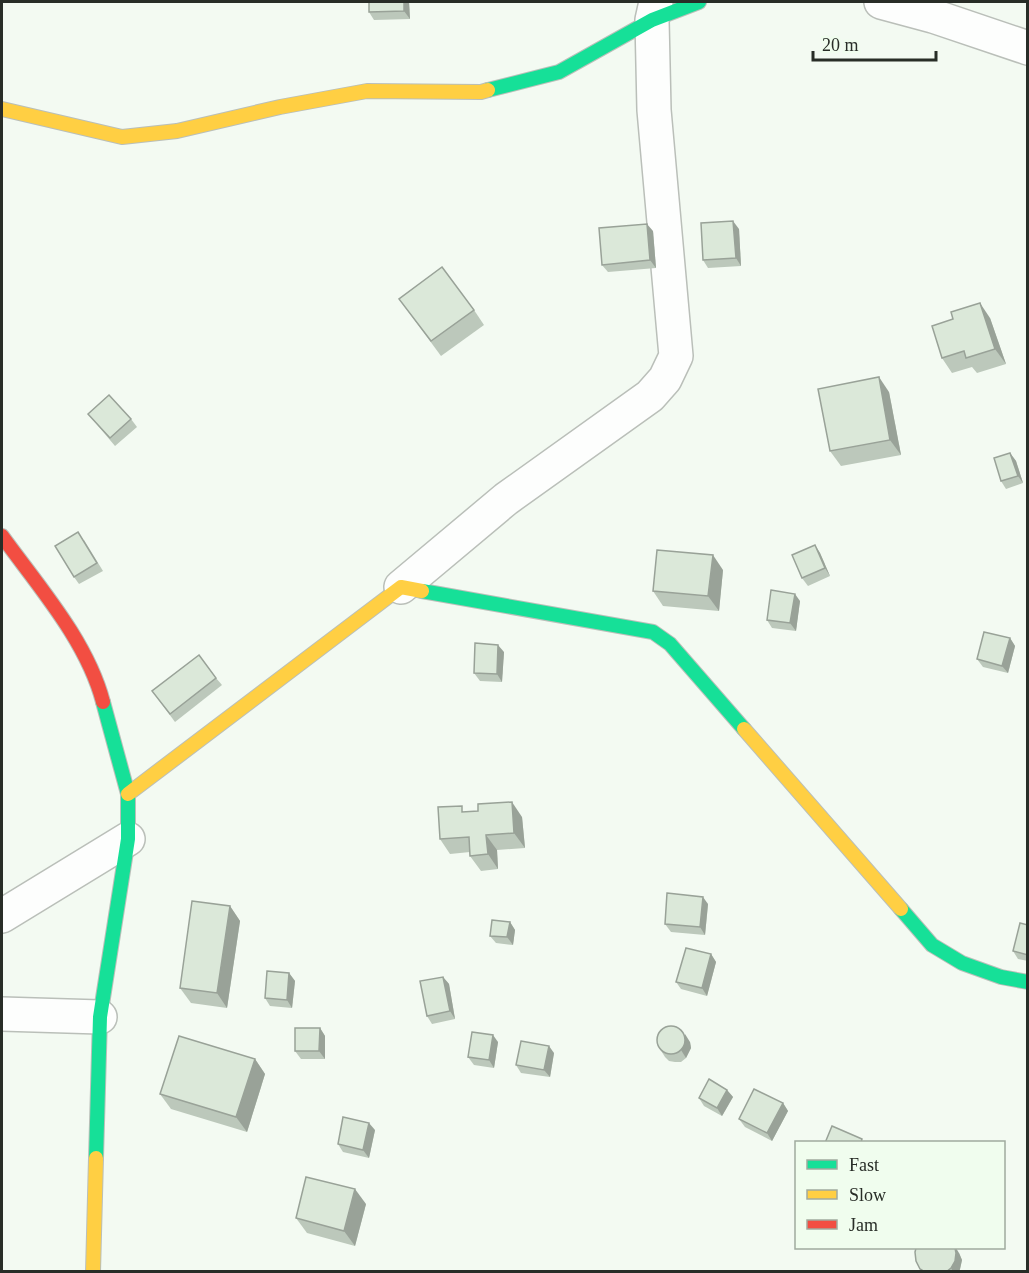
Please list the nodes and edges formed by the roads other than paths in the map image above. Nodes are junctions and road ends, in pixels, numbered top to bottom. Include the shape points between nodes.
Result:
1 (699, 2) edge
2 (881, 2) edge
3 (654, 11) edge
4 (1028, 48) edge
5 (2, 108) edge
6 (2, 536) edge
7 (401, 587) junction
8 (128, 794) junction
9 (128, 839) junction
10 (2, 916) edge
11 (1028, 982) edge
12 (2, 1014) edge
13 (100, 1017) junction
14 (93, 1272) edge

1 - 3 street
2 - 4 street
3 - 5 street via 560,72 481,92 367,91 177,131 122,137
3 - 7 street via 654,110 676,356 665,379 650,396 506,499
6 - 8 street via 73,634 98,684
7 - 8 street
7 - 11 street via 653,632 670,644 932,945 962,963
8 - 9 street
9 - 10 street
9 - 13 street
12 - 13 street
13 - 14 street

